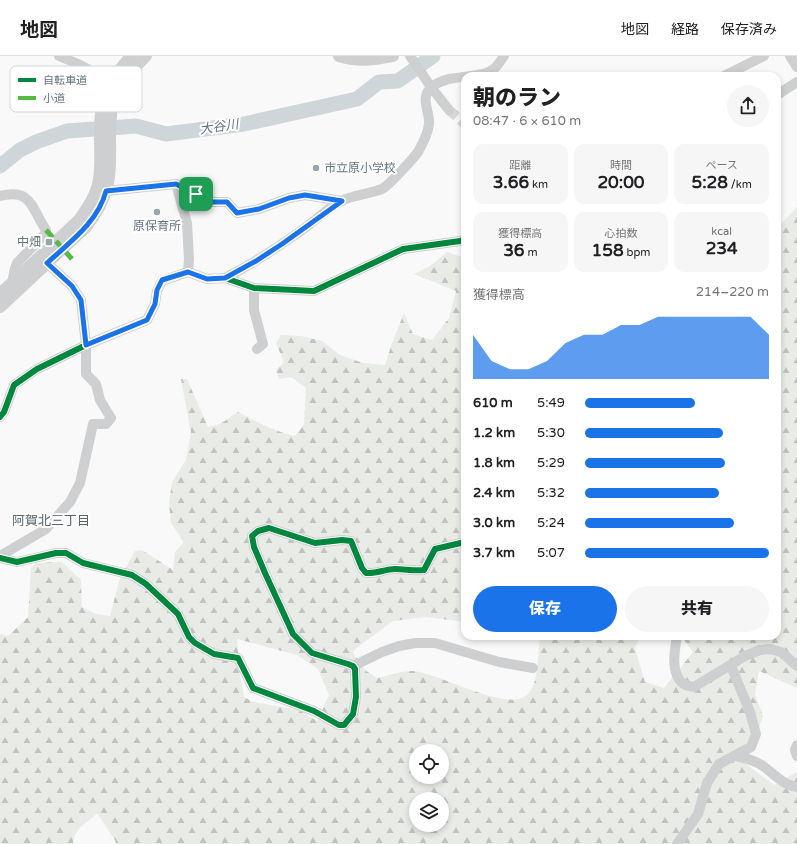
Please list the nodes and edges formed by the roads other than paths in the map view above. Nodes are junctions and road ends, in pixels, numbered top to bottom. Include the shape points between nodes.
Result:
1 (59, 56) edge
2 (131, 56) edge
3 (146, 56) edge
4 (339, 56) edge
5 (393, 56) edge
6 (410, 56) edge
7 (504, 56) edge
8 (764, 56) edge
9 (790, 56) edge
10 (82, 66) edge
11 (123, 66) edge
12 (137, 66) edge
13 (797, 67) edge
14 (487, 72) edge
15 (732, 72) edge
16 (461, 77) edge
17 (797, 82) edge
18 (431, 87) junction
19 (781, 92) edge
20 (449, 110) tunnel mouth
21 (102, 112) edge
22 (104, 112) edge
23 (112, 112) edge
24 (108, 128) dead end
25 (176, 184) junction
26 (106, 191) junction
27 (0, 196) edge
28 (342, 201) junction
29 (461, 241) edge
30 (47, 263) junction
31 (188, 272) junction
32 (225, 278) junction
33 (12, 283) junction
34 (254, 288) junction
35 (0, 294) edge
36 (0, 307) edge
37 (86, 345) junction
38 (257, 349) dead end
39 (0, 417) edge
40 (461, 543) edge
41 (0, 557) edge
42 (676, 640) edge
43 (353, 666) junction
44 (732, 666) junction
45 (797, 666) edge
46 (533, 668) dead end
47 (797, 745) edge
48 (736, 756) junction
49 (797, 756) edge
50 (797, 787) edge
51 (677, 844) edge

1 - 10 street
2 - 11 street
3 - 12 street
4 - 5 street via 363,61
6 - 18 street
7 - 14 street via 495,68
8 - 15 street
9 - 13 street
16 - 18 street via 441,81
17 - 19 street
18 - 20 street
18 - 28 street via 426,97 429,124 417,153 384,188
21 - 33 street via 99,179 88,208 79,220
22 - 24 street
23 - 26 street via 109,180
25 - 26 street
25 - 28 street via 207,202 227,202 237,213 305,195
25 - 31 street via 187,223
26 - 30 street via 97,212 86,227
27 - 33 street via 22,195 29,200 46,230 17,264
28 - 32 street via 282,244
29 - 34 street via 403,249 314,291
30 - 36 street
30 - 37 street via 72,286 81,300
31 - 32 street via 207,279
31 - 37 street via 162,280 147,320
32 - 34 street
33 - 35 street
34 - 38 street via 254,310 263,344
37 - 39 street via 37,369 14,385
37 - 41 street via 86,374 96,384 100,400 110,418 106,424 93,424 80,483 70,502 46,530
40 - 43 street via 435,549 424,570 394,568 374,574 366,573 362,568 351,541 315,543 269,528 252,536 254,547 293,634 312,653
41 - 43 street via 17,562 66,553 82,563 132,575 146,584 178,614 194,643 214,654 238,658 253,688 314,711 340,725 344,725 353,714 356,697
42 - 44 street via 676,675 683,684 694,687
43 - 46 street via 399,646 435,643 500,662
44 - 45 street via 745,656 770,649 781,652
44 - 48 street via 756,734 752,747
47 - 49 street
48 - 50 street via 753,760 786,784
48 - 51 street via 719,764 707,783 698,814

